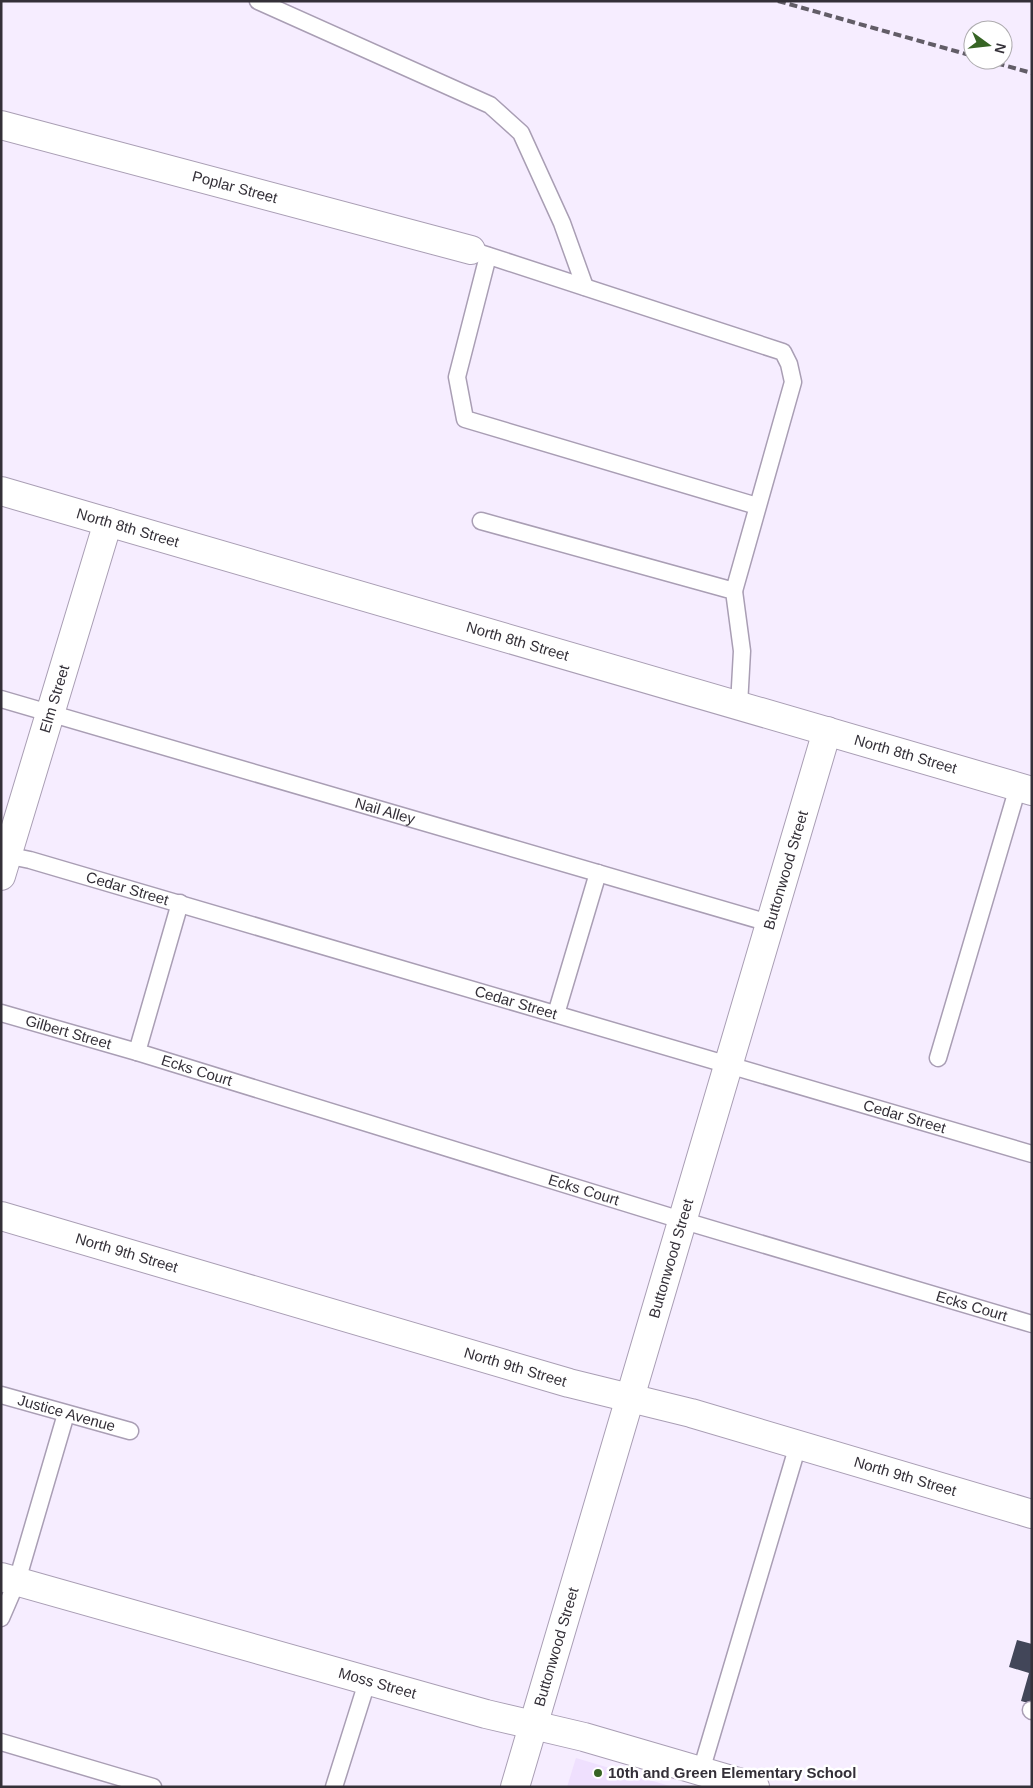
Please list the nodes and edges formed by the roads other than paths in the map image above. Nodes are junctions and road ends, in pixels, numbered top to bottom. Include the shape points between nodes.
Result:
1 (258, 1) edge
2 (1, 125) edge
3 (479, 253) junction
4 (586, 288) junction
5 (1, 491) edge
6 (756, 506) junction
7 (481, 521) dead end
8 (108, 522) junction
9 (734, 591) junction
10 (1, 699) edge
11 (740, 705) junction
12 (50, 713) junction
13 (827, 731) junction
14 (1025, 789) edge
15 (3, 862) edge
16 (598, 873) junction
17 (180, 903) junction
18 (769, 923) junction
19 (1, 1013) edge
20 (556, 1014) junction
21 (136, 1052) junction
22 (938, 1058) dead end
23 (727, 1064) junction
24 (1032, 1154) edge
25 (1, 1216) edge
26 (681, 1220) junction
27 (1032, 1324) edge
28 (1, 1395) edge
29 (628, 1398) junction
30 (66, 1414) junction
31 (130, 1431) dead end
32 (798, 1445) junction
33 (1032, 1514) edge
34 (9, 1579) edge
35 (1, 1618) edge
36 (368, 1679) junction
37 (533, 1725) junction
38 (1, 1742) edge
39 (701, 1771) junction
40 (153, 1787) edge
41 (334, 1787) edge
42 (515, 1787) edge
43 (755, 1787) edge

1 - 4 lane via 490,105 521,133 562,223
2 - 3 street, Poplar Street
3 - 4 lane
3 - 6 lane via 457,378 465,419
4 - 6 lane via 783,352 793,382
5 - 8 street, North 8th Street
6 - 9 lane
7 - 9 lane
8 - 11 street, North 8th Street
8 - 12 street, Elm Street
9 - 11 lane via 742,651
10 - 12 lane, Nail Alley
11 - 13 street, North 8th Street
12 - 15 street, Elm Street
12 - 16 lane, Nail Alley
13 - 14 street, North 8th Street
13 - 18 street, Buttonwood Street
14 - 22 lane
15 - 17 lane, Cedar Street via 30,860
16 - 18 lane, Nail Alley
16 - 20 lane
17 - 20 lane, Cedar Street
17 - 21 lane
18 - 23 street, Buttonwood Street
19 - 21 lane, Gilbert Street
20 - 23 lane, Cedar Street
21 - 26 lane, Ecks Court
23 - 24 lane, Cedar Street
23 - 26 street, Buttonwood Street
25 - 29 street, North 9th Street
26 - 27 lane, Ecks Court
26 - 29 street, Buttonwood Street
28 - 30 lane, Justice Avenue
29 - 32 street, North 9th Street
29 - 37 street, Buttonwood Street
30 - 31 lane, Justice Avenue
30 - 34 lane
32 - 33 street, North 9th Street
32 - 39 lane
34 - 35 lane
34 - 36 street, Moss Street
36 - 37 street, Moss Street
36 - 41 lane
37 - 39 street, Moss Street
37 - 42 street, Buttonwood Street
38 - 40 lane
39 - 43 street, Moss Street

